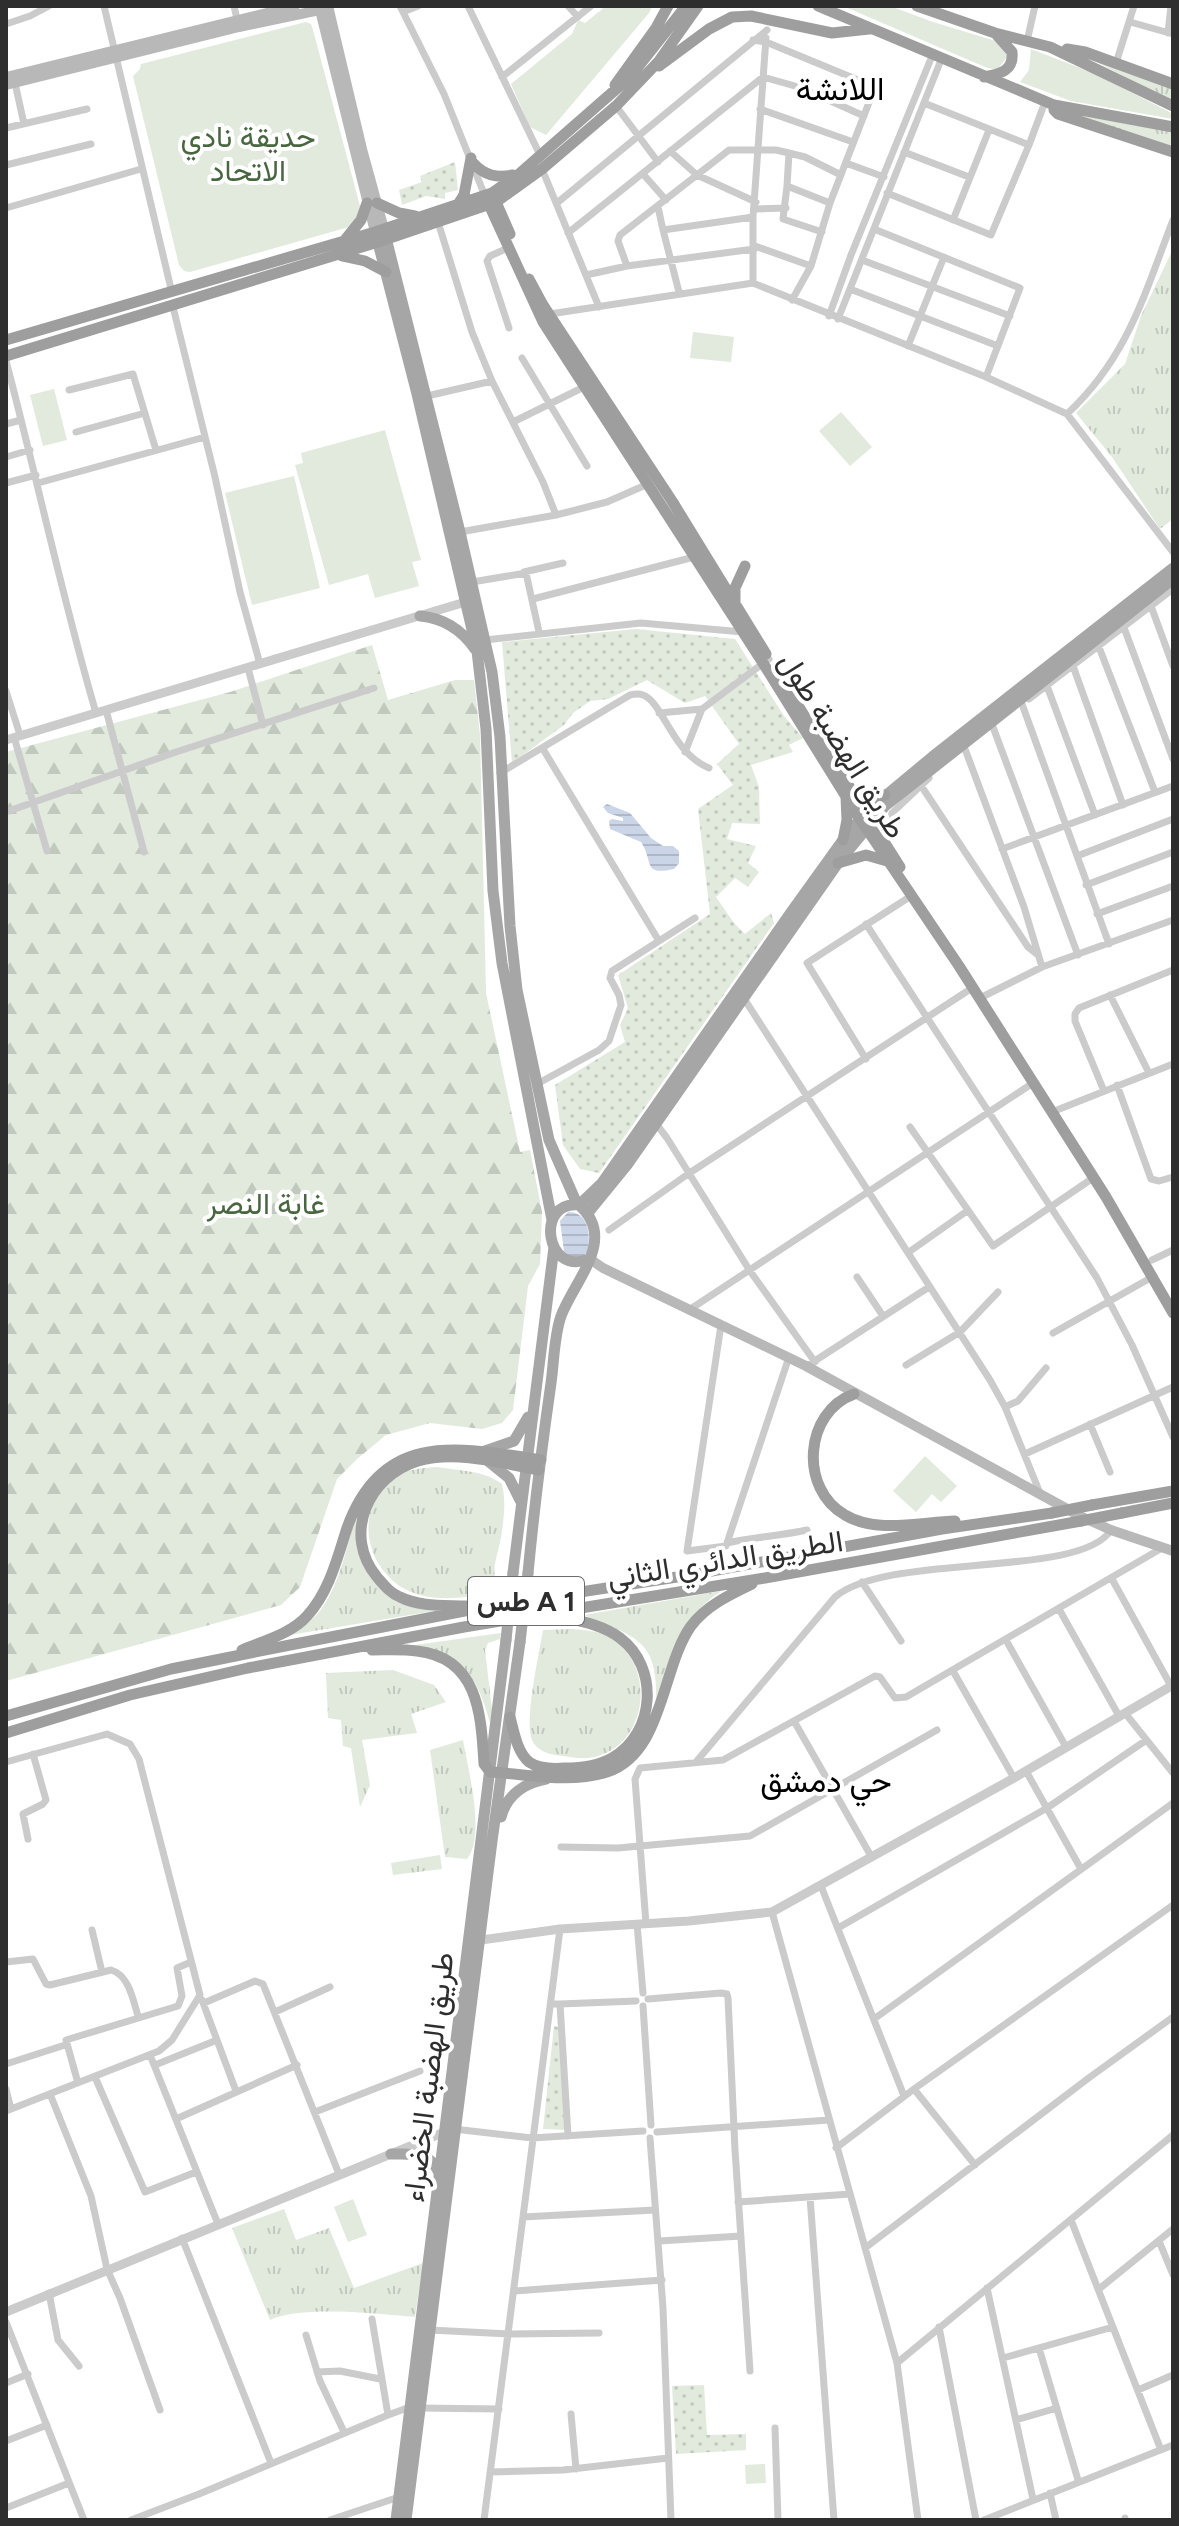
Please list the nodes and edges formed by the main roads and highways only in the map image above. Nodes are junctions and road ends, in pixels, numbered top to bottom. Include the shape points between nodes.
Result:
1 (295, 6) edge
2 (668, 6) edge
3 (686, 6) edge
4 (698, 6) edge
5 (818, 6) edge
6 (917, 6) edge
7 (324, 7) edge
8 (869, 29) junction
9 (995, 33) junction
10 (667, 41) junction
11 (1050, 47) junction
12 (115, 53) junction
13 (649, 73) junction
14 (984, 77) junction
15 (9, 82) edge
16 (1173, 84) edge
17 (611, 102) junction
18 (1049, 104) junction
19 (1173, 106) edge
20 (1173, 127) edge
21 (1173, 152) edge
22 (518, 175) junction
23 (489, 196) junction
24 (372, 203) junction
25 (457, 206) junction
26 (424, 215) junction
27 (381, 236) junction
28 (344, 241) junction
29 (333, 255) junction
30 (386, 272) junction
31 (6, 340) edge
32 (6, 359) edge
33 (652, 482) junction
34 (745, 566) dead end
35 (1173, 568) edge
36 (1173, 579) edge
37 (471, 601) junction
38 (735, 605) junction
39 (420, 616) road end
40 (477, 651) junction
41 (766, 661) junction
42 (496, 774) junction
43 (885, 795) junction
44 (851, 796) junction
45 (866, 820) junction
46 (843, 840) junction
47 (888, 861) junction
48 (838, 863) junction
49 (508, 890) junction
50 (493, 891) junction
51 (796, 914) junction
52 (512, 991) junction
53 (534, 1101) junction
54 (653, 1121) junction
55 (567, 1181) junction
56 (602, 1183) junction
57 (581, 1207) junction
58 (552, 1220) junction
59 (554, 1247) junction
60 (591, 1256) junction
61 (1173, 1300) edge
62 (1173, 1313) edge
63 (540, 1342) junction
64 (556, 1345) junction
65 (840, 1386) junction
66 (854, 1394) junction
67 (532, 1405) junction
68 (831, 1408) junction
69 (485, 1456) junction
70 (526, 1463) junction
71 (540, 1465) junction
72 (1173, 1491) edge
73 (521, 1503) junction
74 (1173, 1503) edge
75 (996, 1523) junction
76 (1170, 1552) edge
77 (765, 1578) junction
78 (490, 1606) junction
79 (545, 1613) junction
80 (348, 1649) junction
81 (219, 1659) junction
82 (6, 1716) edge
83 (510, 1717) junction
84 (6, 1733) edge
85 (496, 1772) junction
86 (551, 1778) junction
87 (490, 1856) junction
88 (449, 2130) junction
89 (391, 2154) road end
90 (440, 2175) junction
91 (415, 2408) junction
92 (396, 2520) edge
93 (406, 2520) edge

1 - 12 main road
2 - 17 highway
3 - 10 highway
4 - 10 highway
5 - 8 highway
6 - 9 highway
7 - 12 main road
7 - 24 main road
8 - 13 highway via 832,33 768,24 751,16 724,20
8 - 14 highway
9 - 11 highway
9 - 14 highway via 1013,57 1005,72
10 - 13 highway
10 - 17 highway
11 - 16 highway via 1085,52
11 - 19 highway
12 - 15 main road
13 - 17 highway
14 - 18 highway
17 - 22 highway
17 - 23 highway via 542,169
18 - 20 highway
18 - 21 highway via 1058,114
22 - 23 highway
22 - 25 highway via 490,175 472,161
23 - 25 highway
23 - 27 highway via 438,222
23 - 33 highway, طريق الهضبة طول via 532,287
23 - 33 highway, طريق الهضبة طول via 543,322
24 - 26 highway
24 - 27 main road
24 - 28 highway
25 - 26 highway
26 - 27 highway
27 - 28 highway
27 - 29 highway
27 - 30 main road
27 - 37 main road via 427,396 472,582
28 - 31 highway
29 - 30 highway via 365,261
29 - 32 highway
30 - 37 main road
33 - 38 highway, طريق الهضبة طول
33 - 41 highway, طريق الهضبة طول via 694,557
34 - 38 highway via 735,588
35 - 43 main road
36 - 45 main road
37 - 40 main road
37 - 42 main road via 485,640 497,707
38 - 41 highway, طريق الهضبة طول
39 - 40 main road via 448,623
40 - 42 main road
41 - 44 highway, طريق الهضبة طول
42 - 49 main road
42 - 50 main road
43 - 44 highway
43 - 45 main road
44 - 45 highway, طريق الهضبة طول
44 - 46 highway
45 - 46 main road
45 - 47 highway, طريق الهضبة طول
45 - 48 main road
45 - 61 highway, طريق الهضبة طول via 1114,1196
46 - 51 main road
47 - 48 highway via 866,855
47 - 62 highway, طريق الهضبة طول via 1093,1178
48 - 51 main road
49 - 50 main road
49 - 52 main road
50 - 52 main road
51 - 54 main road
52 - 53 main road
52 - 53 main road via 537,1084
53 - 55 main road
53 - 58 main road
54 - 56 main road
54 - 57 main road
55 - 56 main road via 588,1188
55 - 57 main road
56 - 57 main road
57 - 58 main road via 562,1207
57 - 60 main road via 594,1232
58 - 59 main road
59 - 60 main road via 573,1263
59 - 63 main road, طريق الهضبة الخضراء
60 - 64 main road, طريق الهضبة الخضراء via 561,1315
60 - 65 main road via 618,1276 810,1364
63 - 64 main road
63 - 67 main road, طريق الهضبة الخضراء
64 - 71 main road, طريق الهضبة الخضراء
65 - 66 main road
65 - 68 highway
66 - 68 highway
66 - 76 main road via 1111,1530
67 - 69 main road via 514,1441
67 - 70 main road, طريق الهضبة الخضراء
68 - 75 highway via 814,1447 814,1472 824,1496 844,1515 878,1524
69 - 70 highway
69 - 73 main road via 509,1478
69 - 78 highway via 439,1458 401,1468 374,1492 360,1535 371,1569 399,1597 420,1604
69 - 81 highway via 460,1449 418,1453 383,1471 354,1509 329,1583 305,1618 288,1631
70 - 71 highway
70 - 73 main road, طريق الهضبة الخضراء
71 - 83 main road, طريق الهضبة الخضراء, bridge
72 - 75 highway, الطريق الدائري الثاني / طس A 1, bridge
73 - 85 main road, طريق الهضبة الخضراء, bridge
74 - 77 highway, الطريق الدائري الثاني, bridge
75 - 78 highway, الطريق الدائري الثاني / طس A 1
77 - 79 highway, الطريق الدائري الثاني / طس A 1
77 - 86 highway via 711,1606 690,1628 646,1737 627,1760 601,1773
78 - 81 highway, الطريق الدائري الثاني / طس A 1
79 - 80 highway, الطريق الدائري الثاني / طس A 1
79 - 83 highway via 596,1626 629,1646 646,1678 644,1717 613,1757 557,1769 527,1760
80 - 84 highway, الطريق الدائري الثاني / طس A 1 via 179,1682
80 - 85 highway via 417,1651 449,1662 475,1696 484,1764
81 - 82 highway, الطريق الدائري الثاني / طس A 1
83 - 85 main road, طريق الهضبة الخضراء
85 - 86 highway
85 - 87 main road, طريق الهضبة الخضراء
85 - 88 main road, طريق الهضبة الخضراء
86 - 87 main road via 528,1784 508,1800
87 - 88 main road, طريق الهضبة الخضراء
88 - 90 main road, طريق الهضبة الخضراء
88 - 91 main road, طريق الهضبة الخضراء via 430,2330
89 - 90 main road via 423,2155
90 - 91 main road, طريق الهضبة الخضراء
91 - 92 main road, طريق الهضبة الخضراء
91 - 93 main road, طريق الهضبة الخضراء

